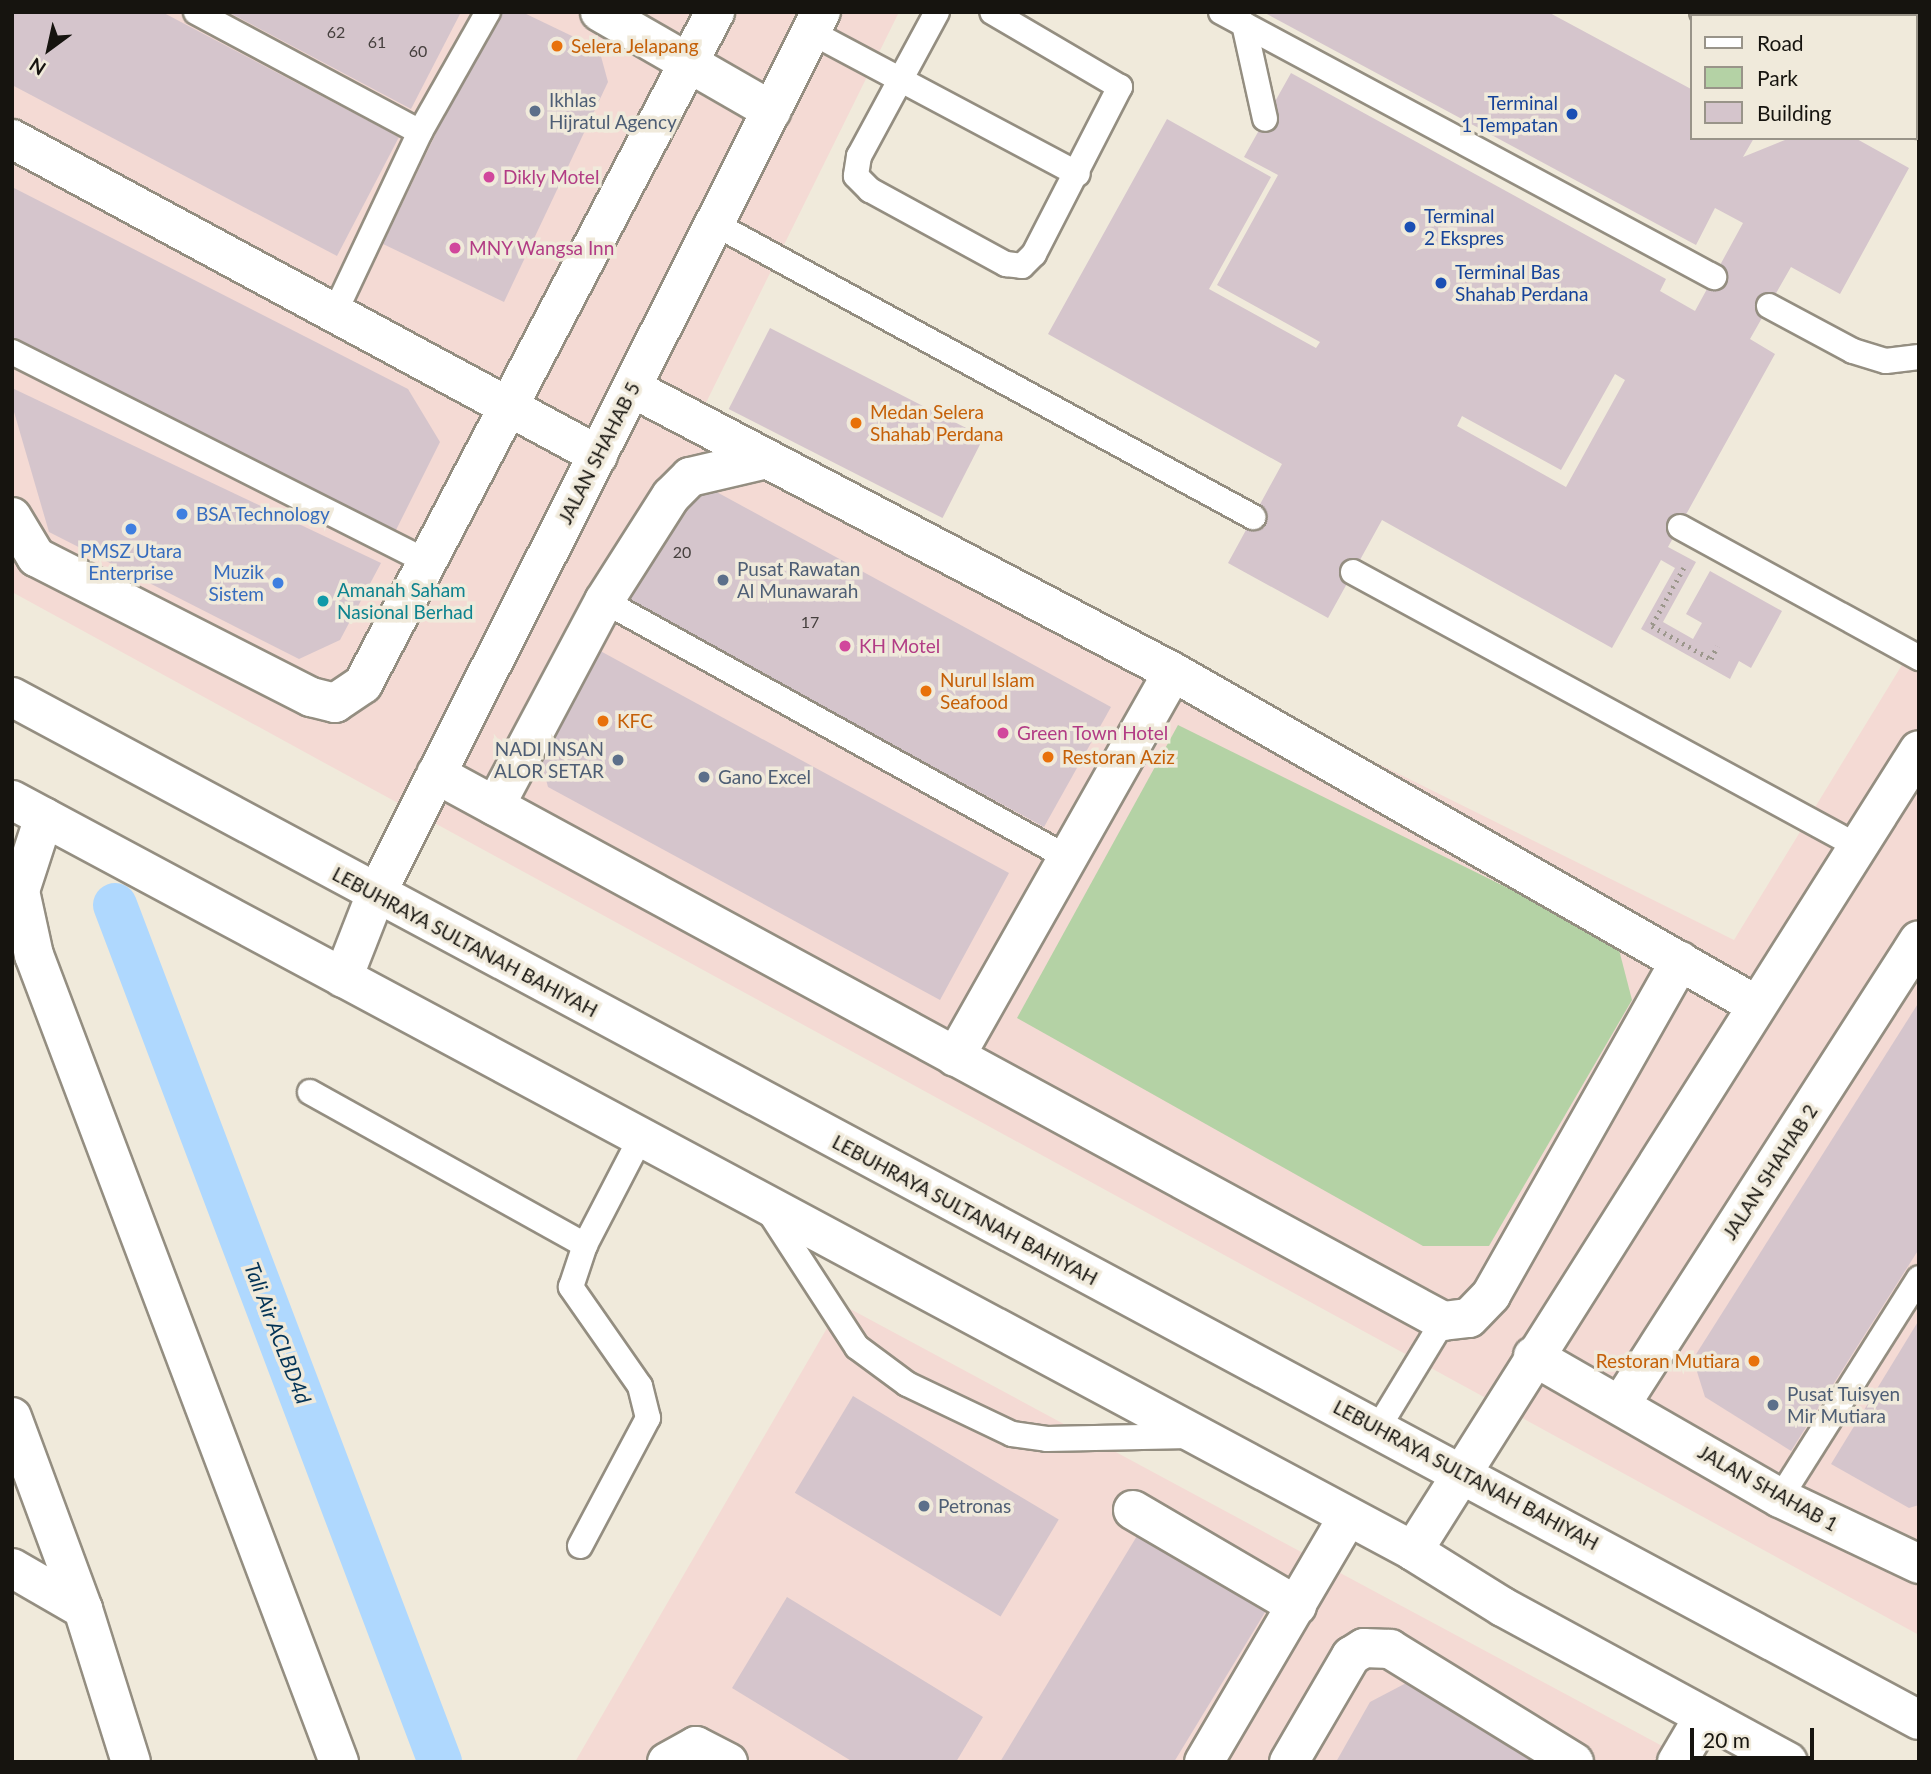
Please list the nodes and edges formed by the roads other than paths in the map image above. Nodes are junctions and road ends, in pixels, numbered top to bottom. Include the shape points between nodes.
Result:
1 (196, 12) edge
2 (488, 12) edge
3 (600, 12) edge
4 (715, 12) edge
5 (937, 12) edge
6 (992, 12) edge
7 (1221, 12) edge
8 (816, 22) edge
9 (1244, 24) junction
10 (689, 66) junction
11 (900, 79) junction
12 (772, 111) junction
13 (1265, 119) dead end
14 (420, 132) junction
15 (12, 139) edge
16 (1078, 174) junction
17 (715, 224) junction
18 (1714, 276) dead end
19 (1769, 306) dead end
20 (335, 312) junction
21 (12, 352) edge
22 (1919, 357) edge
23 (632, 388) junction
24 (511, 405) junction
25 (598, 455) junction
26 (767, 459) junction
27 (12, 517) edge
28 (1253, 517) dead end
29 (1680, 527) dead end
30 (429, 563) junction
31 (1353, 572) dead end
32 (604, 601) junction
33 (1919, 658) edge
34 (1173, 672) junction
35 (12, 697) edge
36 (1919, 750) edge
37 (436, 774) junction
38 (495, 806) junction
39 (28, 808) edge
40 (1857, 846) junction
41 (1068, 858) junction
42 (376, 894) junction
43 (1916, 951) edge
44 (1680, 961) junction
45 (343, 978) junction
46 (1756, 1005) junction
47 (955, 1057) junction
48 (310, 1093) dead end
49 (641, 1137) junction
50 (762, 1202) junction
51 (585, 1245) junction
52 (1919, 1278) edge
53 (1443, 1321) junction
54 (1533, 1356) junction
55 (1622, 1405) junction
56 (12, 1417) edge
57 (1378, 1428) junction
58 (1197, 1435) junction
59 (1460, 1472) junction
60 (1780, 1498) junction
61 (1133, 1510) dead end
62 (1347, 1518) junction
63 (580, 1546) dead end
64 (1413, 1551) junction
65 (1919, 1564) edge
66 (12, 1568) edge
67 (1297, 1606) junction
68 (83, 1609) junction
69 (1703, 1718) junction
70 (1919, 1720) edge
71 (131, 1762) edge
72 (339, 1762) edge
73 (667, 1762) edge
74 (728, 1762) edge
75 (1204, 1762) edge
76 (1289, 1762) edge
77 (1574, 1762) edge
78 (1677, 1762) edge
79 (1788, 1762) edge

1 - 14 lane
2 - 14 lane
3 - 10 street
4 - 10 street
5 - 11 lane
6 - 16 lane via 1120,87
7 - 9 lane
8 - 11 lane
8 - 12 street, JALAN SHAHAB 5
9 - 13 lane
9 - 18 lane
10 - 12 street
10 - 24 street
11 - 16 lane
11 - 16 lane via 859,156 856,176 870,190 1006,264 1028,261
12 - 17 street, JALAN SHAHAB 5
14 - 20 lane
15 - 20 street
17 - 23 street, JALAN SHAHAB 5
17 - 28 lane
19 - 22 lane via 1853,351 1886,361
20 - 24 street
21 - 30 lane
23 - 25 street, JALAN SHAHAB 5
23 - 26 street
24 - 25 street
24 - 30 street
25 - 37 street, JALAN SHAHAB 5
26 - 32 street via 690,477 671,496
26 - 34 street
27 - 30 street via 36,557 310,697 335,703 363,684
29 - 33 lane
31 - 40 lane
32 - 38 street
32 - 41 lane
34 - 41 street
34 - 44 street
35 - 42 street, LEBUHRAYA SULTANAH BAHIYAH
36 - 40 street
37 - 38 street
37 - 42 street, JALAN SHAHAB 5
38 - 47 street
39 - 45 street
39 - 72 street via 20,891 34,955
40 - 46 street
41 - 47 street
42 - 45 street, JALAN SHAHAB 5
42 - 57 street, LEBUHRAYA SULTANAH BAHIYAH
43 - 55 street, JALAN SHAHAB 2
44 - 46 street
44 - 53 street via 1491,1296 1469,1318
45 - 49 street
46 - 54 street
47 - 53 street
48 - 51 lane
49 - 50 street
49 - 51 lane
50 - 58 street
50 - 58 lane via 858,1348 908,1384 1012,1434 1047,1439
51 - 63 lane via 571,1287 640,1386 648,1418
52 - 60 lane
53 - 57 lane
54 - 55 street, JALAN SHAHAB 1
54 - 59 street
55 - 60 street, JALAN SHAHAB 1
56 - 68 street
57 - 59 street, LEBUHRAYA SULTANAH BAHIYAH
58 - 62 street
59 - 64 street
59 - 70 street, LEBUHRAYA SULTANAH BAHIYAH
60 - 65 street, JALAN SHAHAB 1
61 - 67 street
62 - 64 street
62 - 67 street
64 - 69 street
66 - 68 street
67 - 75 street
68 - 71 street
69 - 78 street
69 - 79 street
73 - 74 street via 696,1746
76 - 77 street via 1351,1656 1364,1648 1390,1649

